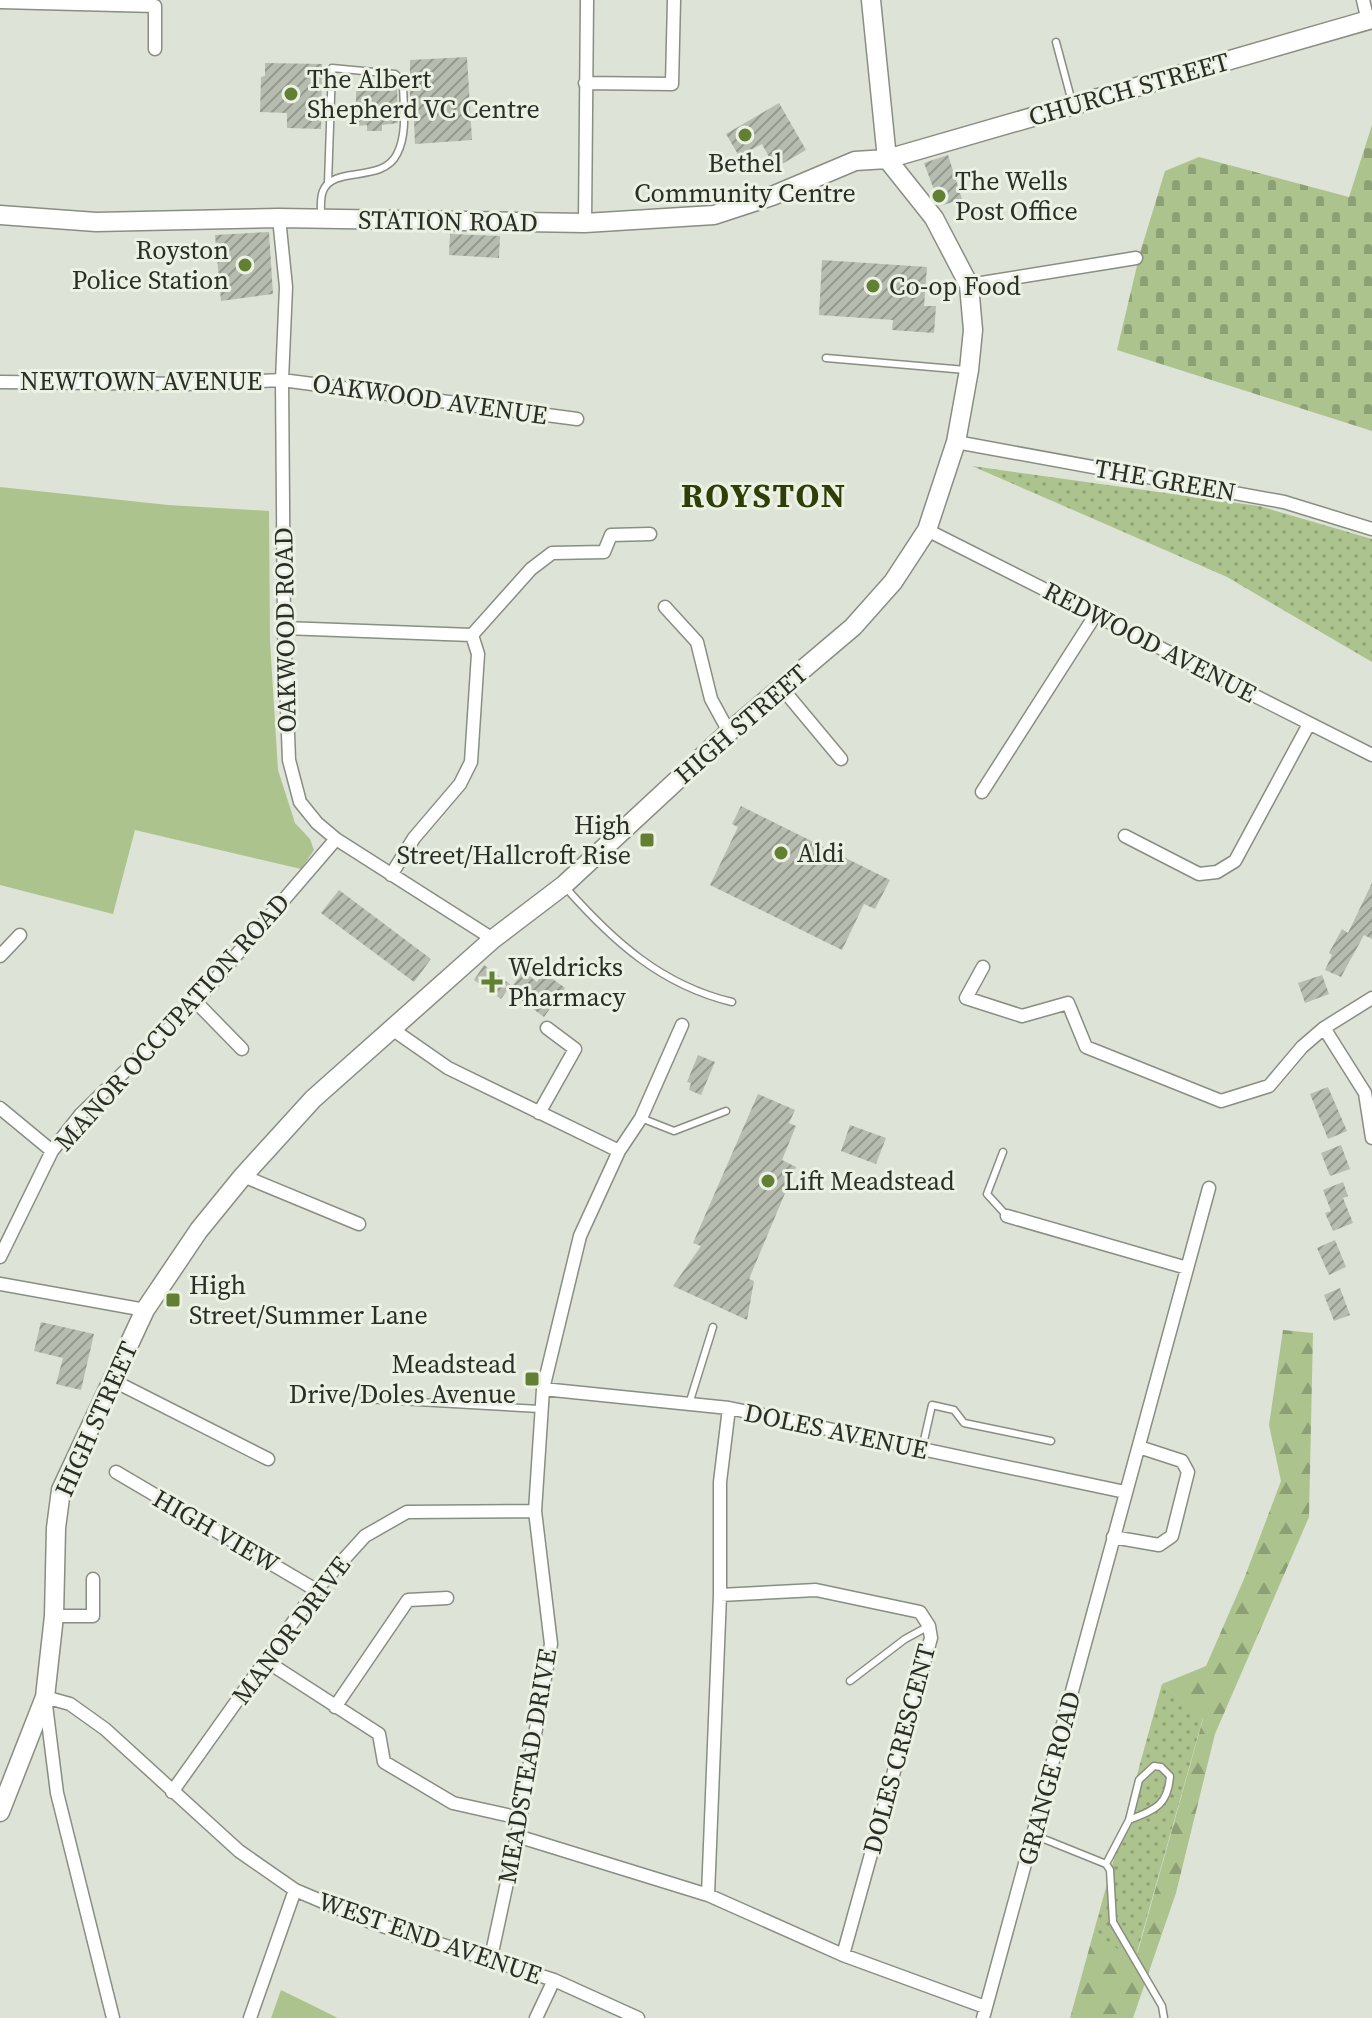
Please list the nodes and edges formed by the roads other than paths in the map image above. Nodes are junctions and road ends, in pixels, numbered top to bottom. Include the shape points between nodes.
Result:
1 (587, 0) edge
2 (674, 0) edge
3 (871, 0) edge
4 (1363, 0) edge
5 (0, 2) edge
6 (1370, 20) edge
7 (1056, 42) dead end
8 (155, 49) dead end
9 (585, 83) junction
10 (1073, 105) junction
11 (887, 159) junction
12 (328, 183) junction
13 (0, 215) edge
14 (279, 218) junction
15 (321, 219) junction
16 (585, 223) junction
17 (1136, 258) dead end
18 (969, 285) junction
19 (826, 358) dead end
20 (969, 370) junction
21 (282, 380) junction
22 (0, 382) edge
23 (577, 419) dead end
24 (956, 442) junction
25 (1372, 529) edge
26 (927, 530) junction
27 (650, 534) dead end
28 (665, 607) dead end
29 (1096, 614) junction
30 (284, 628) junction
31 (472, 635) junction
32 (781, 687) junction
33 (1309, 724) junction
34 (729, 732) junction
35 (1372, 755) edge
36 (841, 759) dead end
37 (982, 792) dead end
38 (1125, 836) dead end
39 (336, 839) junction
40 (391, 875) junction
41 (564, 885) junction
42 (20, 935) dead end
43 (493, 939) junction
44 (0, 956) edge
45 (983, 967) dead end
46 (1372, 998) edge
47 (196, 1002) junction
48 (732, 1002) dead end
49 (682, 1025) dead end
50 (547, 1028) dead end
51 (1324, 1028) junction
52 (392, 1029) junction
53 (242, 1049) dead end
54 (0, 1108) edge
55 (726, 1111) dead end
56 (539, 1113) junction
57 (641, 1118) junction
58 (1372, 1138) edge
59 (52, 1151) junction
60 (619, 1151) junction
61 (1003, 1152) dead end
62 (243, 1176) junction
63 (1209, 1188) dead end
64 (1007, 1216) joint
65 (359, 1224) dead end
66 (0, 1257) edge
67 (1187, 1268) junction
68 (0, 1284) edge
69 (145, 1310) junction
70 (713, 1327) dead end
71 (110, 1379) junction
72 (543, 1389) junction
73 (364, 1399) dead end
74 (689, 1404) junction
75 (729, 1408) junction
76 (542, 1409) junction
77 (1051, 1441) dead end
78 (1139, 1447) junction
79 (922, 1449) junction
80 (268, 1459) dead end
81 (116, 1472) dead end
82 (1125, 1492) junction
83 (535, 1511) junction
84 (1113, 1537) junction
85 (93, 1579) dead end
86 (316, 1590) junction
87 (720, 1595) junction
88 (447, 1598) dead end
89 (54, 1616) junction
90 (929, 1626) junction
91 (266, 1661) junction
92 (850, 1681) dead end
93 (45, 1697) junction
94 (335, 1707) junction
95 (172, 1792) junction
96 (0, 1812) edge
97 (520, 1818) junction
98 (1129, 1820) junction
99 (1034, 1835) junction
100 (517, 1836) junction
101 (1106, 1864) junction
102 (295, 1890) junction
103 (708, 1895) junction
104 (843, 1955) junction
105 (490, 1962) junction
106 (554, 1980) junction
107 (984, 2012) edge
108 (113, 2018) edge
109 (250, 2018) edge
110 (536, 2018) edge
111 (638, 2018) edge
112 (1164, 2018) edge

1 - 9 street
2 - 9 street via 672,84
3 - 11 main road
4 - 6 street
5 - 8 street via 155,6
6 - 10 main road, CHURCH STREET
7 - 10 lane
9 - 16 street
10 - 11 main road, CHURCH STREET
11 - 16 main road, STATION ROAD via 855,161 714,215
11 - 18 main road, HIGH STREET via 934,218
12 - 12 lane via 372,173 396,157 404,133 403,81 395,74 332,68
12 - 15 lane
13 - 14 main road, STATION ROAD via 96,222
14 - 15 main road, STATION ROAD
14 - 21 street, OAKWOOD ROAD via 286,287
15 - 16 main road, STATION ROAD
17 - 18 street
18 - 20 main road, HIGH STREET
19 - 20 lane
20 - 24 main road, HIGH STREET
21 - 22 street, NEWTOWN AVENUE
21 - 23 street, OAKWOOD AVENUE
21 - 30 street, OAKWOOD ROAD
24 - 25 street, THE GREEN via 1284,502
24 - 26 main road, HIGH STREET
26 - 29 street, REDWOOD AVENUE
26 - 32 main road, HIGH STREET via 893,582 853,627
27 - 31 street via 611,535 604,552 552,553
28 - 34 street via 697,642 711,699
29 - 33 street, REDWOOD AVENUE
29 - 37 street
30 - 31 street
30 - 39 street, OAKWOOD ROAD via 289,760 300,802
31 - 40 street via 478,654 471,762
32 - 34 main road, HIGH STREET
32 - 36 street
33 - 35 street, REDWOOD AVENUE
33 - 38 street via 1235,861 1217,872 1199,874
34 - 41 main road, HIGH STREET
39 - 40 street, OAKWOOD ROAD
39 - 47 street, MANOR OCCUPATION ROAD
40 - 43 street, OAKWOOD ROAD
41 - 43 main road, HIGH STREET
41 - 48 lane via 613,939 648,965
42 - 44 street
43 - 52 main road, HIGH STREET
45 - 51 street via 966,998 1022,1016 1068,1003 1086,1047 1221,1101 1269,1086
46 - 51 street
47 - 53 street
47 - 59 street, MANOR OCCUPATION ROAD via 81,1114
49 - 57 street, MEADSTEAD DRIVE
50 - 56 street via 575,1049
51 - 58 street via 1365,1093
52 - 56 street via 448,1068
52 - 62 main road, HIGH STREET via 313,1099
54 - 59 street
55 - 57 lane via 674,1131
56 - 60 street
57 - 60 street, MEADSTEAD DRIVE
59 - 66 street, MANOR OCCUPATION ROAD
60 - 72 street, MEADSTEAD DRIVE via 580,1236
61 - 64 lane via 987,1194
62 - 65 street
62 - 69 main road, HIGH STREET
63 - 67 street, GRANGE ROAD
64 - 67 street
67 - 78 street, GRANGE ROAD
68 - 69 street
69 - 71 main road, HIGH STREET
70 - 74 lane
71 - 80 street
71 - 89 main road, HIGH STREET via 61,1490
72 - 74 street, DOLES AVENUE
72 - 76 street, MEADSTEAD DRIVE
73 - 76 lane
74 - 75 street, DOLES AVENUE
75 - 79 street, DOLES AVENUE
75 - 87 street via 720,1482
76 - 83 street, MEADSTEAD DRIVE
77 - 79 lane via 964,1423 954,1410 932,1405
78 - 82 street, GRANGE ROAD
78 - 84 street via 1182,1461 1188,1472 1172,1536 1159,1545
79 - 82 street, DOLES AVENUE
81 - 86 street, HIGH VIEW
82 - 84 street, GRANGE ROAD
83 - 86 street, MANOR DRIVE via 407,1512 365,1536
83 - 97 street, MEADSTEAD DRIVE via 551,1644
84 - 99 street, GRANGE ROAD
85 - 89 street via 93,1616
86 - 91 street, MANOR DRIVE
87 - 90 street, DOLES CRESCENT via 816,1590 920,1612
87 - 103 street
88 - 94 street via 408,1600
89 - 93 main road, HIGH STREET
90 - 92 lane
90 - 104 street, DOLES CRESCENT via 931,1638
91 - 94 street
91 - 95 street, MANOR DRIVE
93 - 95 street, WEST END AVENUE via 70,1704 105,1729
93 - 96 main road, HIGH STREET
93 - 108 street via 57,1793
94 - 97 street via 379,1734 384,1762 453,1803
95 - 102 street, WEST END AVENUE via 239,1851
97 - 100 street, MEADSTEAD DRIVE
98 - 98 lane via 1139,1780 1154,1766 1161,1767 1170,1776 1169,1793 1155,1809
98 - 101 lane
99 - 101 lane
99 - 107 street, GRANGE ROAD
100 - 103 street
100 - 105 street, MEADSTEAD DRIVE
101 - 112 lane via 1113,1922
102 - 105 street, WEST END AVENUE
102 - 109 street
103 - 104 street
104 - 107 street
105 - 106 street, WEST END AVENUE
106 - 110 street
106 - 111 street, WEST END AVENUE

